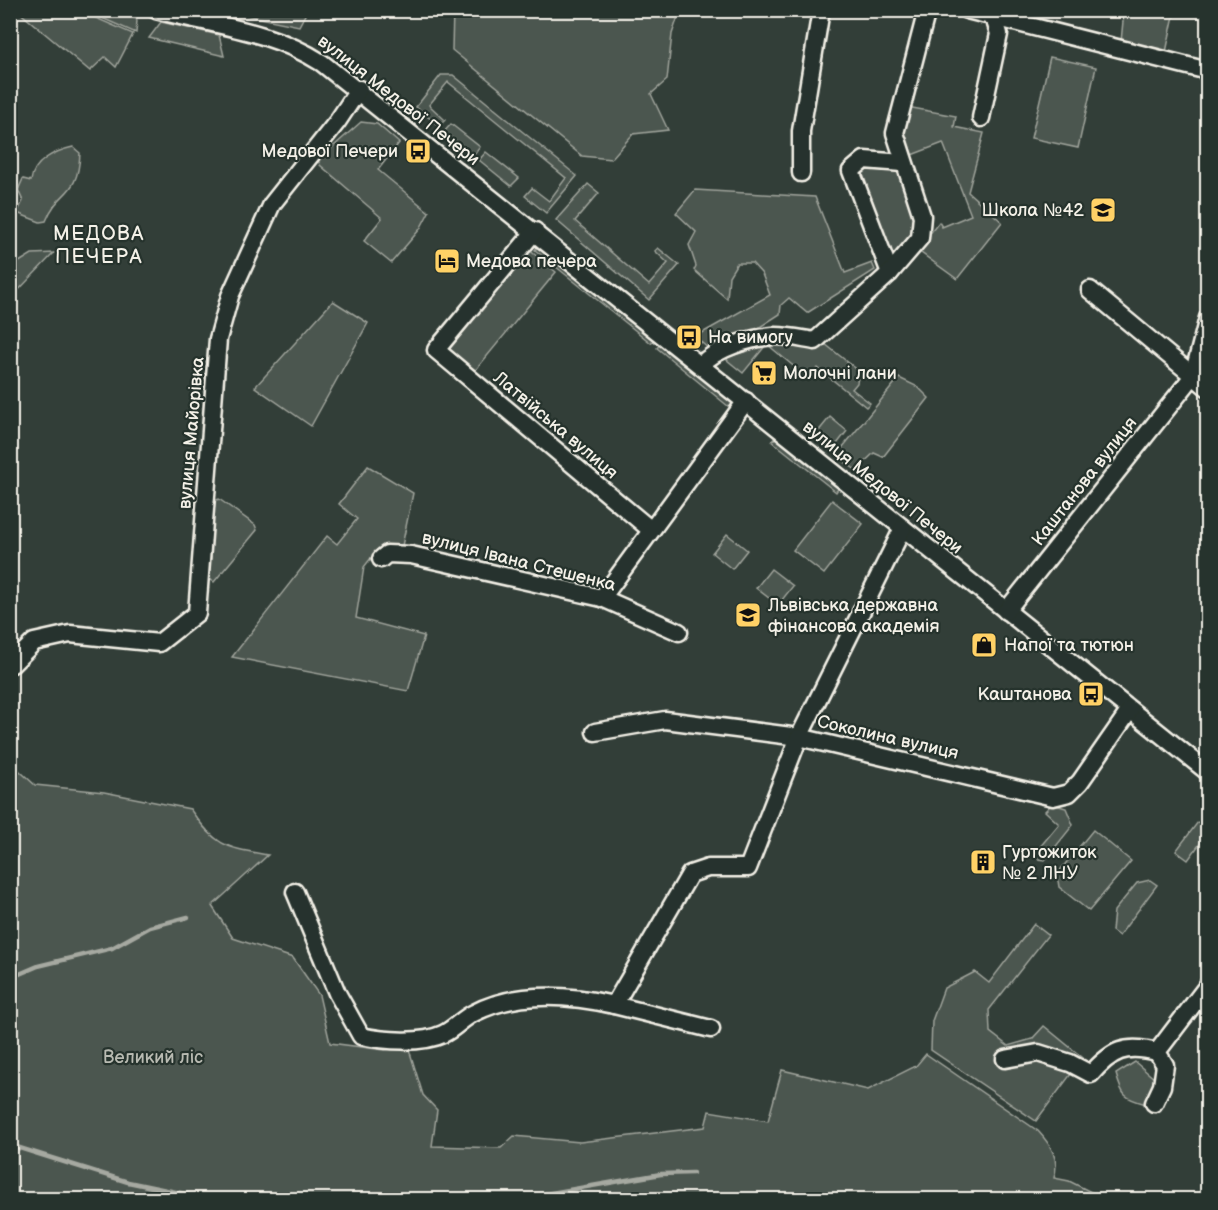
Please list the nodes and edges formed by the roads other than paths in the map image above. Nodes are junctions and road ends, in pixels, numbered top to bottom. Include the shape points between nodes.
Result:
1 (156, 10) edge
2 (821, 10) edge
3 (927, 10) edge
4 (967, 10) edge
5 (994, 17) junction
6 (1208, 71) edge
7 (358, 90) junction
8 (981, 118) dead end
9 (903, 163) junction
10 (801, 173) dead end
11 (535, 231) junction
12 (890, 273) junction
13 (1090, 290) dead end
14 (1208, 318) edge
15 (701, 365) junction
16 (1193, 376) junction
17 (1208, 388) edge
18 (746, 401) junction
19 (903, 528) junction
20 (651, 530) junction
21 (381, 559) dead end
22 (602, 598) junction
23 (1006, 610) junction
24 (679, 632) dead end
25 (12, 664) dead end
26 (1130, 710) junction
27 (595, 732) dead end
28 (798, 737) junction
29 (1208, 772) edge
30 (295, 892) dead end
31 (1208, 986) edge
32 (614, 1005) junction
33 (711, 1029) dead end
34 (1156, 1052) junction
35 (1005, 1059) dead end
36 (1154, 1103) dead end

1 - 7 street, вулиця Медової Печери via 250,30 299,48
2 - 10 street via 801,131
3 - 9 street via 895,133
4 - 5 street
5 - 6 street
5 - 8 street via 999,34
7 - 11 street, вулиця Медової Печери
7 - 25 street, вулиця Майорівка via 272,204 230,296 218,339 197,613 159,643 70,634 34,642
9 - 12 street via 923,229
9 - 12 street via 864,160 851,171
11 - 15 street, вулиця Медової Печери
11 - 20 street, Латвійська вулиця via 436,350
12 - 15 street via 815,341 774,336 710,355
13 - 16 street
14 - 16 street
15 - 18 street, вулиця Медової Печери
16 - 17 street
16 - 23 street, Каштанова вулиця
18 - 19 street, вулиця Медової Печери
18 - 20 street
19 - 23 street, вулиця Медової Печери
19 - 28 street
20 - 22 street
21 - 22 street, вулиця Івана Стешенка via 387,554 411,555
22 - 24 street, вулиця Івана Стешенка
23 - 26 street, вулиця Медової Печери
26 - 28 street, Соколина вулиця via 1080,782 1069,793 1053,797
26 - 29 street, вулиця Медової Печери
27 - 28 street via 665,720
28 - 32 street, Соколина вулиця via 748,868 708,868 690,874
30 - 32 street via 337,993 361,1036 392,1042 442,1035 474,1012 512,1001 579,997
31 - 34 street
32 - 33 street
34 - 35 street via 1138,1047 1121,1050 1106,1058 1091,1074 1038,1053
34 - 36 street via 1165,1065

